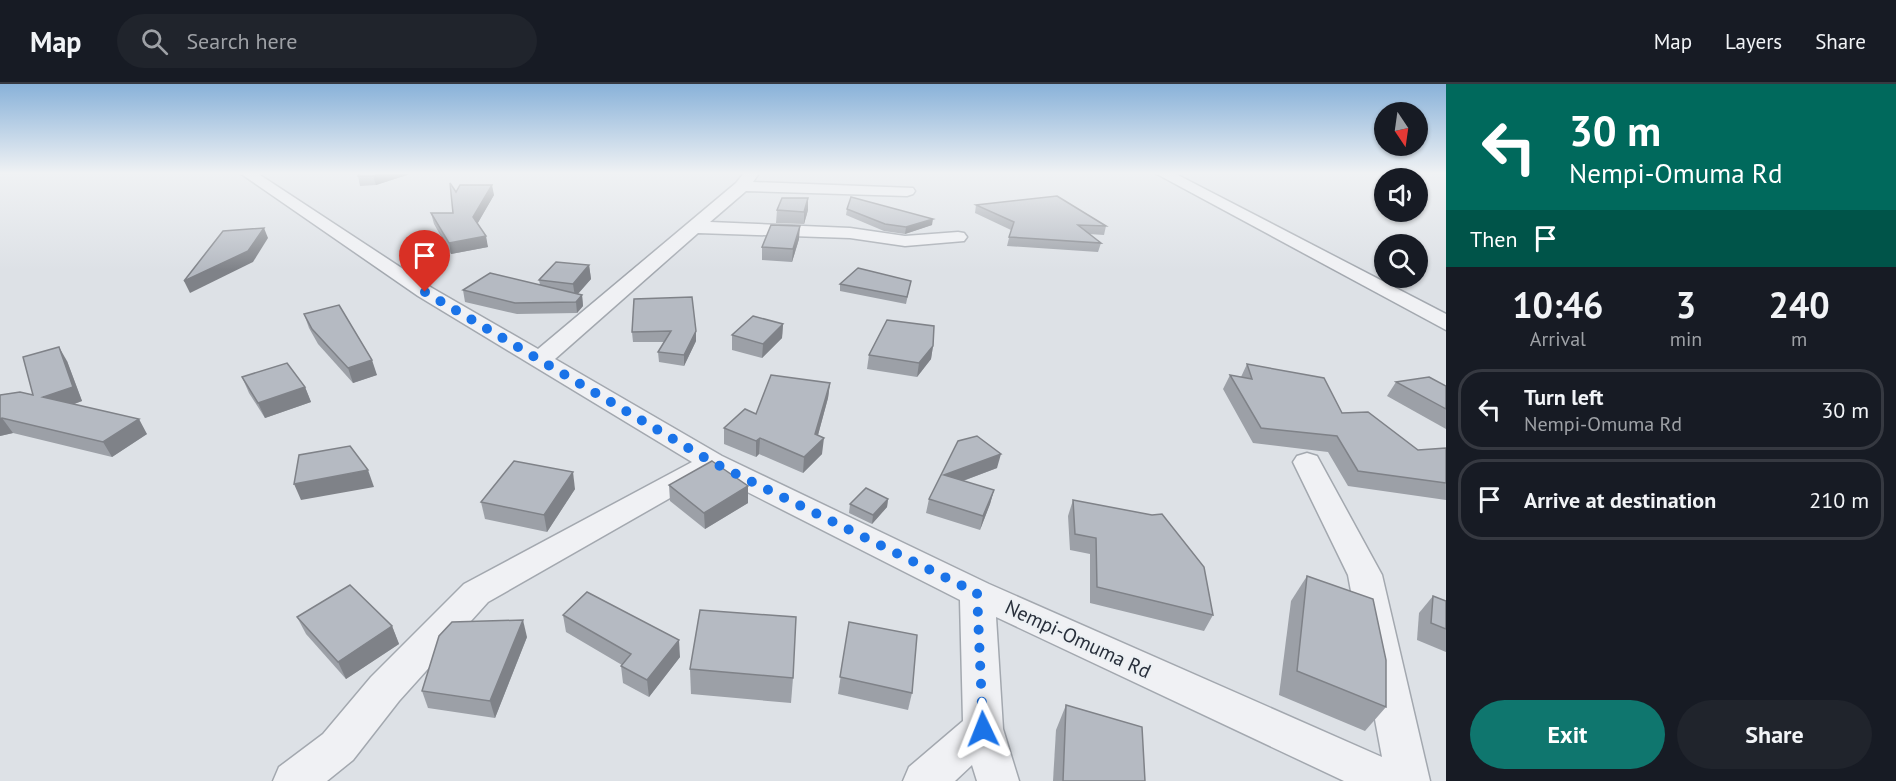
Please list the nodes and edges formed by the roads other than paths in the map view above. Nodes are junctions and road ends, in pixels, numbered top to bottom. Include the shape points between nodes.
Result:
1 (297, 206) edge
2 (717, 206) edge
3 (1226, 206) edge
4 (693, 227) junction
5 (958, 237) dead end
6 (1446, 323) edge
7 (539, 360) junction
8 (712, 462) junction
9 (1307, 462) dead end
10 (977, 593) junction
11 (983, 729) junction
12 (294, 781) edge
13 (924, 781) edge
14 (998, 781) edge
15 (1390, 781) edge
16 (1409, 781) edge

1 - 7 street, Nempi-Omuma Rd via 425,292
2 - 4 street
3 - 6 street
4 - 5 street via 850,233 905,241
4 - 7 street
7 - 8 street, Nempi-Omuma Rd
8 - 10 street, Nempi-Omuma Rd
8 - 12 street via 476,593 385,689 338,747
9 - 16 street via 1365,575
10 - 11 street
10 - 15 street, Nempi-Omuma Rd
11 - 13 street
11 - 14 street

